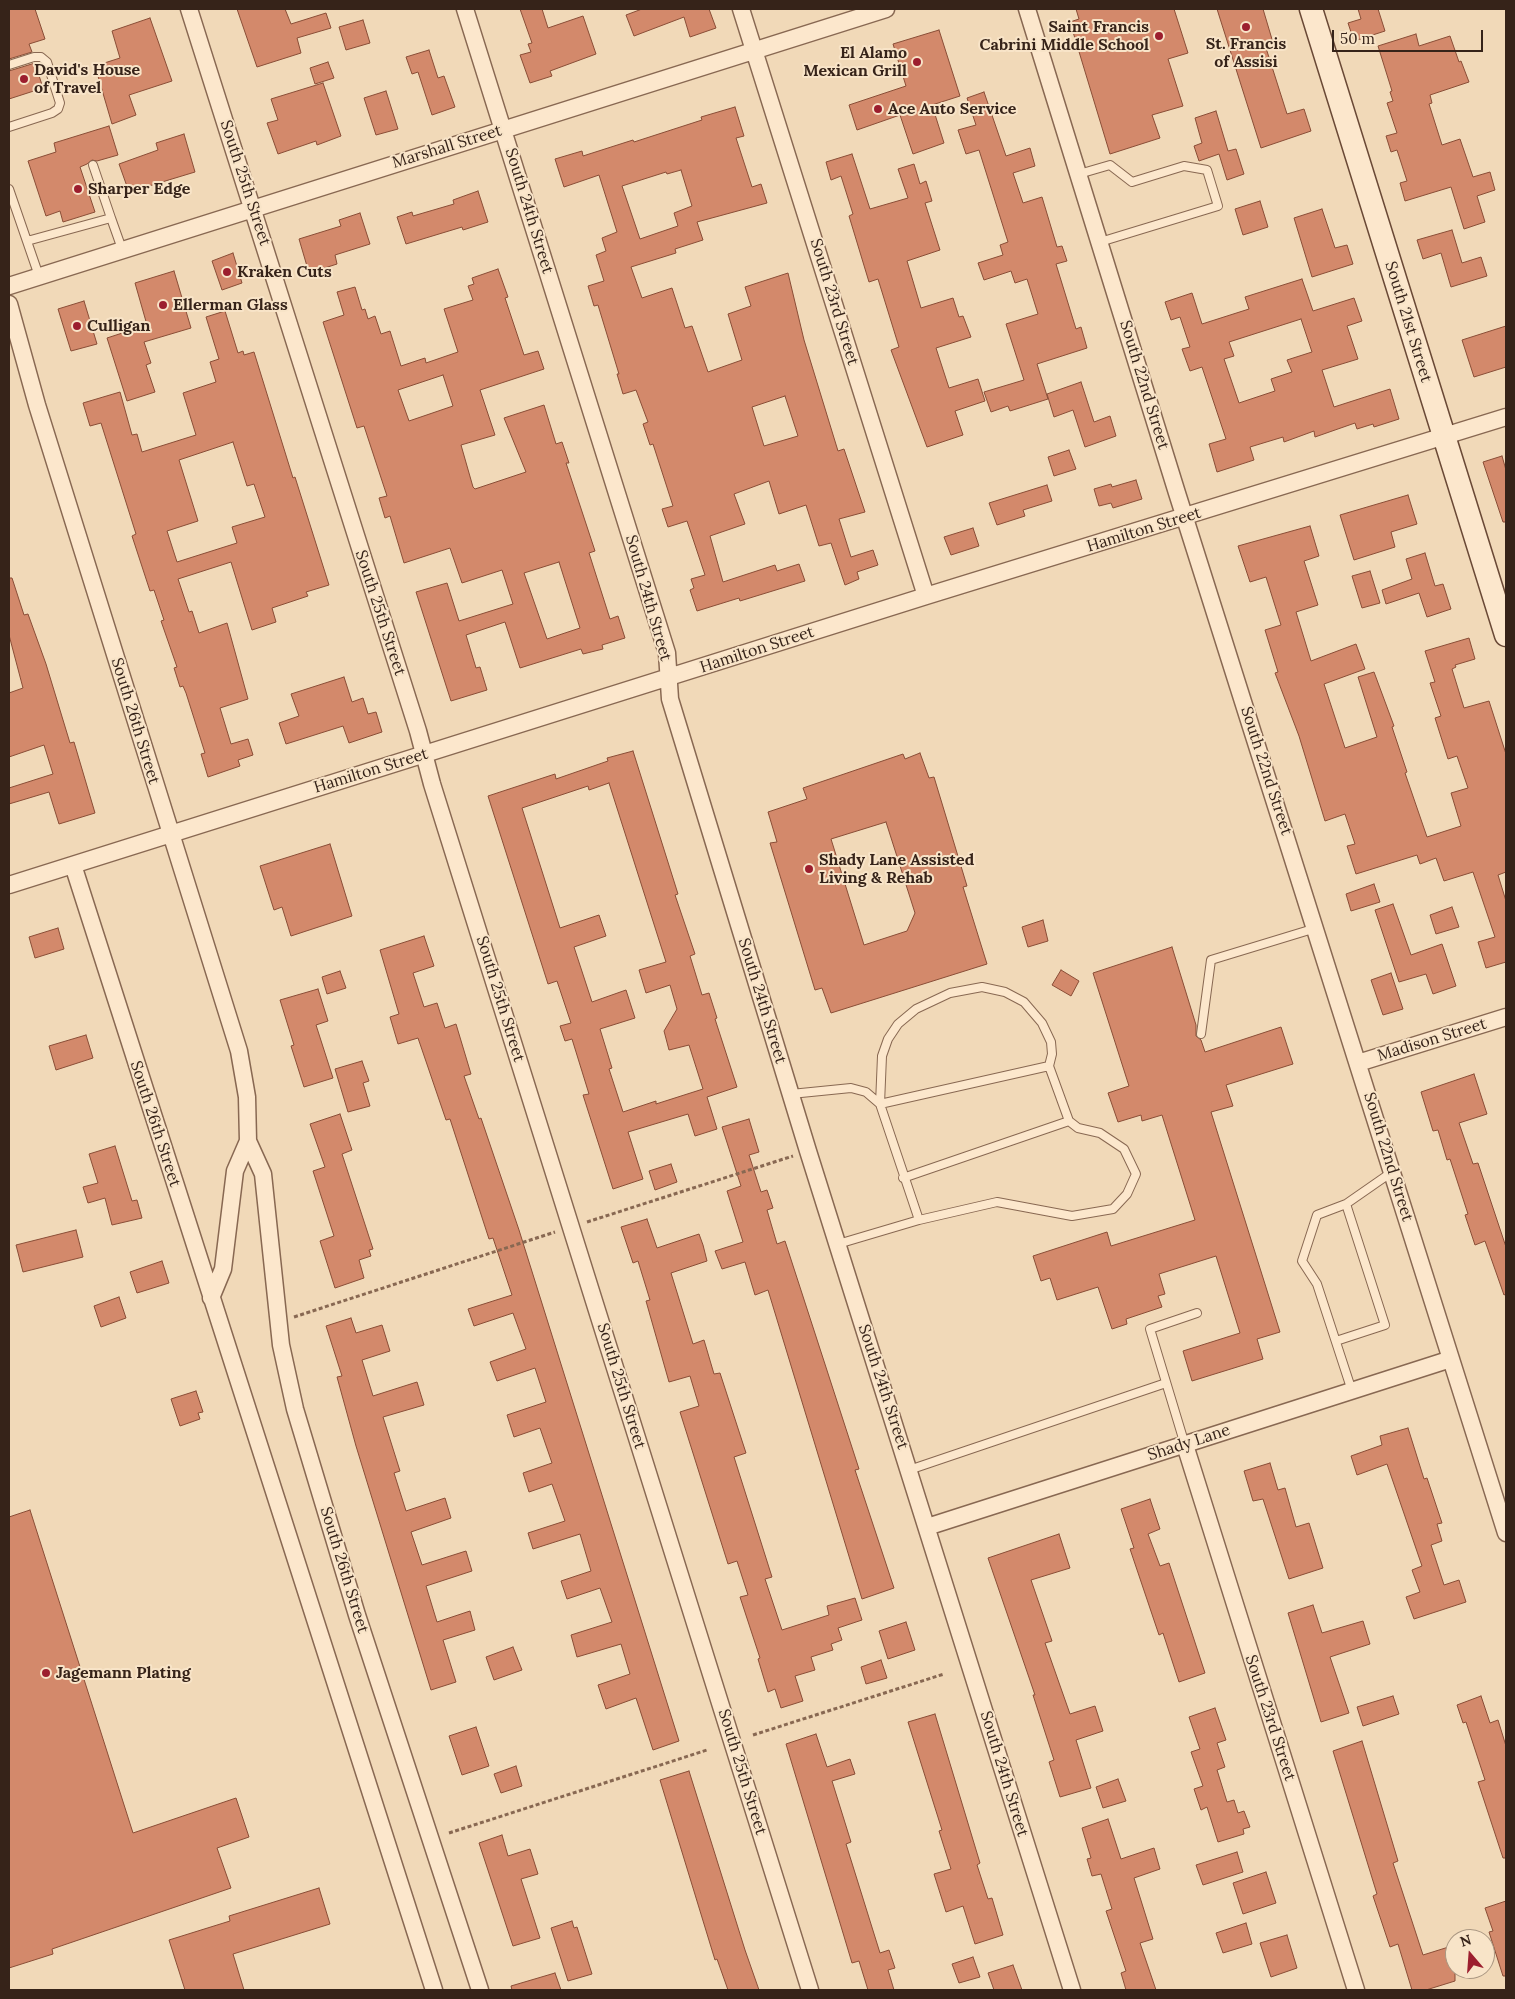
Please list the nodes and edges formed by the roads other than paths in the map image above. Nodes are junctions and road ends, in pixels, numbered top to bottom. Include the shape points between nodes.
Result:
1 (189, 9) edge
2 (465, 9) edge
3 (741, 9) edge
4 (886, 9) edge
5 (1027, 9) edge
6 (1311, 9) edge
7 (754, 50) junction
8 (9, 65) edge
9 (9, 127) edge
10 (503, 130) junction
11 (93, 165) dead end
12 (1079, 174) junction
13 (9, 189) edge
14 (252, 208) junction
15 (111, 218) junction
16 (27, 241) junction
17 (1100, 242) junction
18 (122, 250) junction
19 (39, 276) junction
20 (9, 286) edge
21 (9, 304) edge
22 (1506, 417) edge
23 (1444, 437) junction
24 (1185, 517) junction
25 (926, 596) junction
26 (1506, 635) edge
27 (670, 678) junction
28 (424, 755) junction
29 (171, 835) junction
30 (73, 865) junction
31 (9, 885) edge
32 (1316, 928) junction
33 (1506, 1017) edge
34 (1201, 1034) dead end
35 (1358, 1062) junction
36 (1049, 1066) junction
37 (790, 1094) junction
38 (880, 1104) junction
39 (1069, 1121) junction
40 (248, 1141) junction
41 (1393, 1172) junction
42 (904, 1178) junction
43 (1346, 1204) junction
44 (919, 1220) junction
45 (838, 1244) junction
46 (211, 1298) junction
47 (1197, 1313) dead end
48 (1336, 1341) junction
49 (1451, 1359) junction
50 (1166, 1383) junction
51 (1352, 1391) junction
52 (1184, 1445) junction
53 (910, 1470) junction
54 (927, 1527) junction
55 (1506, 1533) edge
56 (434, 1990) edge
57 (480, 1990) edge
58 (810, 1990) edge
59 (1072, 1990) edge
60 (1356, 1990) edge

1 - 14 street, South 25th Street
2 - 10 street, South 24th Street
3 - 7 street, South 23rd Street
4 - 7 street, Marshall Street
5 - 12 street, South 22nd Street
6 - 23 street, South 21st Street
7 - 10 street, Marshall Street
7 - 25 street, South 23rd Street
8 - 9 lane via 41,57 47,62 60,103 52,113
10 - 14 street, Marshall Street
10 - 27 street, South 24th Street via 667,653
11 - 15 lane
12 - 17 street, South 22nd Street
12 - 17 lane via 1110,165 1132,182 1184,166 1206,170 1218,206
13 - 16 lane
14 - 18 street, Marshall Street
14 - 28 street, South 25th Street
15 - 16 lane
15 - 18 lane
16 - 19 lane
17 - 24 street, South 22nd Street
18 - 19 street, Marshall Street
19 - 20 street, Marshall Street
21 - 29 street, South 26th Street
22 - 23 street, Hamilton Street
23 - 24 street, Hamilton Street
23 - 26 street, South 21st Street
24 - 25 street, Hamilton Street
24 - 32 street, South 22nd Street
25 - 27 street, Hamilton Street
27 - 28 street, Hamilton Street
27 - 37 street, South 24th Street via 670,699
28 - 29 street, Hamilton Street
28 - 58 street, South 25th Street
29 - 30 street, Hamilton Street
29 - 40 street, South 26th Street via 239,1051
30 - 31 street, Hamilton Street
30 - 46 street, South 26th Street
32 - 34 lane via 1211,960
32 - 35 street, South 22nd Street
33 - 35 street, Madison Street
35 - 41 street, South 22nd Street
36 - 38 lane
36 - 38 lane via 1051,1042 1042,1023 1024,1002 994,989 960,990 927,1002 893,1032 882,1056
36 - 39 lane
37 - 38 lane via 852,1088 866,1092
37 - 45 street, South 24th Street
38 - 42 lane
39 - 42 lane
39 - 44 lane via 1078,1128 1100,1133 1124,1149 1136,1174 1126,1194 1113,1209 1072,1216 996,1202
40 - 46 street, South 26th Street via 235,1171 223,1269
40 - 57 street, South 26th Street via 263,1174 282,1345 298,1418 358,1615
41 - 43 lane
41 - 49 street, South 22nd Street
42 - 44 lane
43 - 48 lane via 1317,1215 1302,1261 1317,1284
43 - 48 lane via 1384,1325
44 - 45 lane
45 - 53 street, South 24th Street
46 - 56 street, South 26th Street
47 - 50 lane via 1150,1329
48 - 51 lane
49 - 51 street, Shady Lane
49 - 55 street, South 22nd Street
50 - 52 lane
50 - 53 lane
51 - 52 street, Shady Lane
52 - 54 street, Shady Lane
52 - 60 street, South 23rd Street
53 - 54 street, South 24th Street
54 - 59 street, South 24th Street

